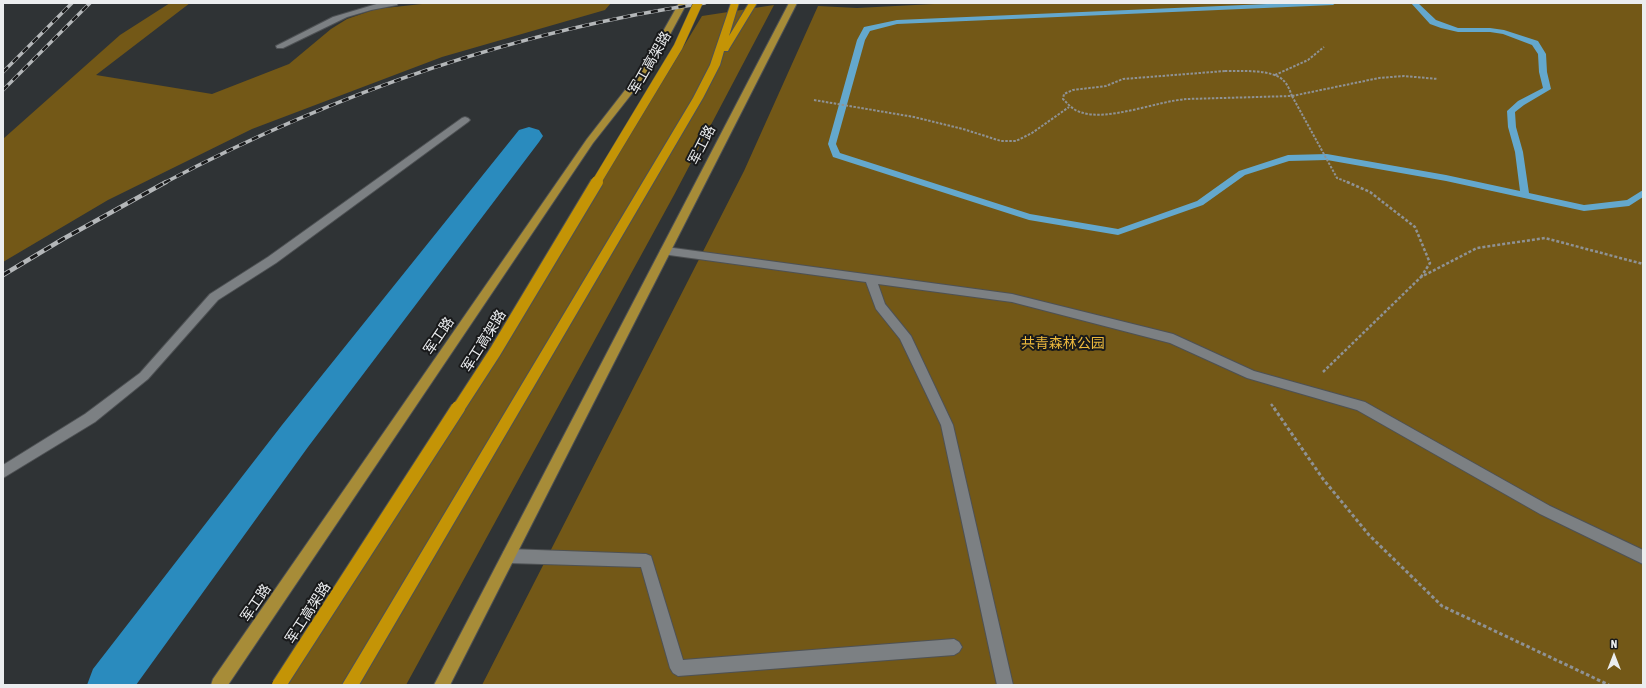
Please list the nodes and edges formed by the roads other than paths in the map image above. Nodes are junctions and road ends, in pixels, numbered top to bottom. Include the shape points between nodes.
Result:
1 (394, 3) edge
2 (683, 3) edge
3 (698, 3) edge
4 (735, 3) edge
5 (753, 3) edge
6 (793, 3) edge
7 (280, 46) dead end
8 (715, 65) junction
9 (465, 120) dead end
10 (666, 251) junction
11 (871, 280) junction
12 (3, 472) edge
13 (509, 556) junction
14 (1643, 557) edge
15 (954, 647) dead end
16 (219, 685) edge
17 (279, 685) edge
18 (350, 685) edge
19 (442, 685) edge
20 (1005, 685) edge

1 - 7 street via 358,11 328,22
2 - 16 main road, 军工路 via 647,68 590,142
3 - 17 highway, 军工高架路, bridge via 678,47 495,352
4 - 8 highway
5 - 8 highway
6 - 10 main road, 军工路
8 - 18 highway via 694,105
9 - 12 street via 278,256 214,297 144,376 90,418
10 - 11 street
10 - 13 main road, 军工路
11 - 14 street via 1012,298 1173,339 1251,375 1361,406 1545,510
11 - 20 street via 880,306 905,336 947,424
13 - 15 street via 646,561 678,668
13 - 19 main road, 军工路

